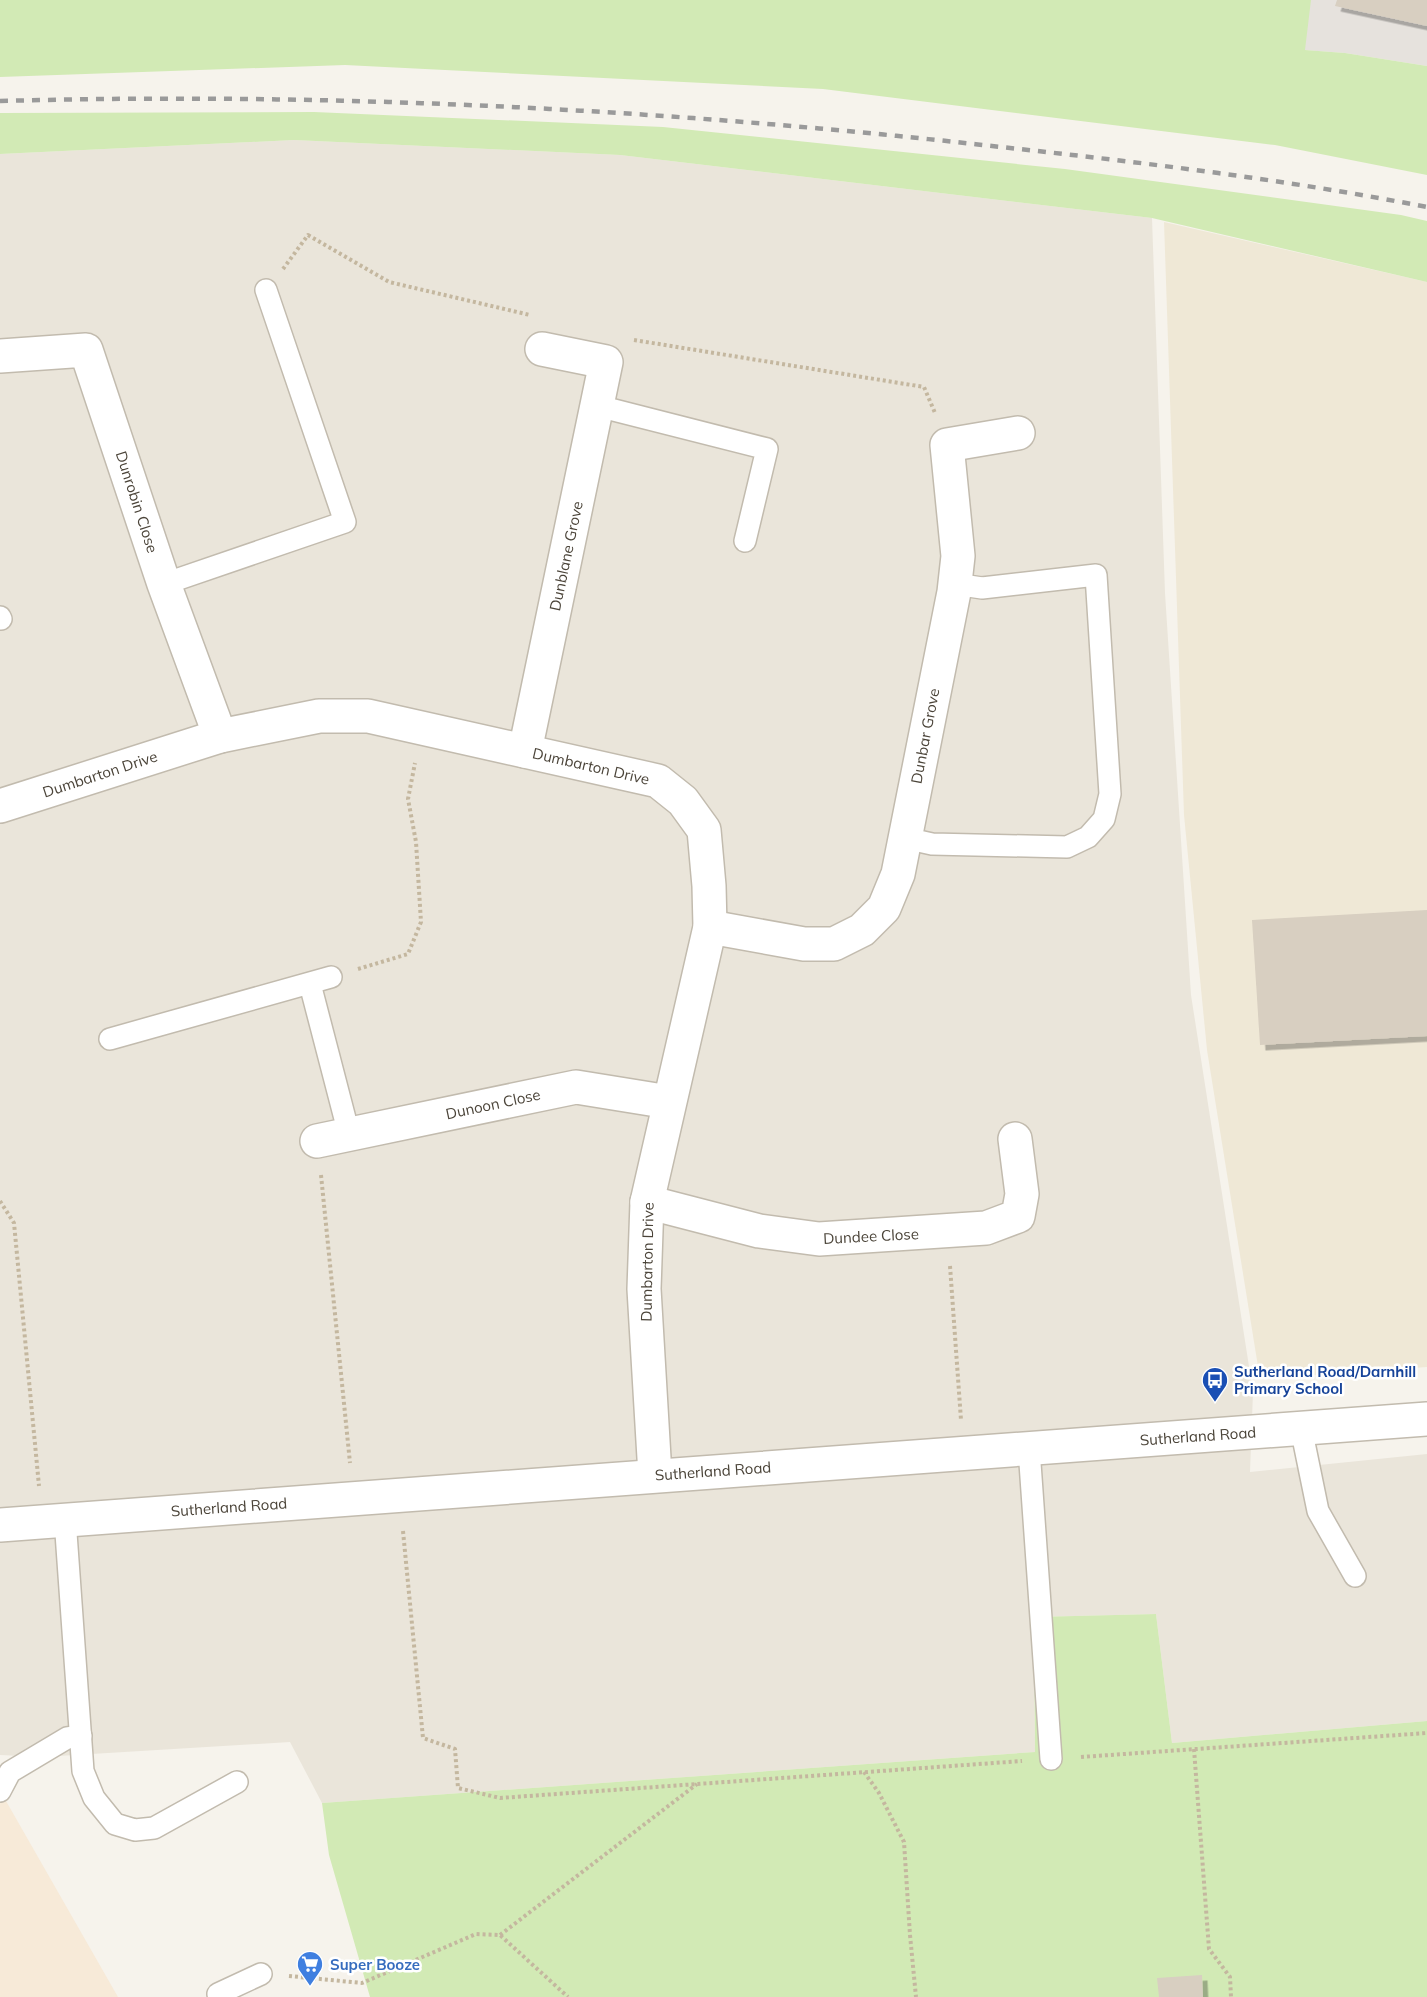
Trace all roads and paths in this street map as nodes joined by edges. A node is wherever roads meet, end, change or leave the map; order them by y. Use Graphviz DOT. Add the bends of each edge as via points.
graph roads {
  1 [pos="266,290"];
  2 [pos="542,349"];
  3 [pos="0,356"];
  4 [pos="598,406"];
  5 [pos="1018,434"];
  6 [pos="745,541"];
  7 [pos="164,584"];
  8 [pos="955,584"];
  9 [pos="422,728"];
  10 [pos="220,736"];
  11 [pos="525,751"];
  12 [pos="0,806"];
  13 [pos="905,838"];
  14 [pos="710,927"];
  15 [pos="331,977"];
  16 [pos="310,984"];
  17 [pos="110,1039"];
  18 [pos="669,1102"];
  19 [pos="349,1134"];
  20 [pos="1016,1138"];
  21 [pos="317,1141"];
  22 [pos="0,1201"];
  23 [pos="647,1203"];
  24 [pos="948,1232"];
  25 [pos="1427,1419"];
  26 [pos="1301,1428"];
  27 [pos="1029,1449"];
  28 [pos="963,1453"];
  29 [pos="655,1475"];
  30 [pos="400,1495"];
  31 [pos="353,1498"];
  32 [pos="54,1520"];
  33 [pos="0,1525"];
  34 [pos="1355,1576"];
  35 [pos="1427,1733"];
  36 [pos="81,1736"];
  37 [pos="1194,1749"];
  38 [pos="1051,1759"];
  39 [pos="864,1772"];
  40 [pos="237,1782"];
  41 [pos="698,1784"];
  42 [pos="0,1791"];
  43 [pos="500,1935"];
  44 [pos="261,1974"];
  45 [pos="219,1997"];
  46 [pos="568,1997"];
  47 [pos="916,1997"];
  48 [pos="1231,1997"];
  1 -- 7 [label="lane" via="345,522"];
  2 -- 4 [label="street, Dunblane Grove" via="606,362"];
  3 -- 7 [label="street, Dunrobin Close" via="86,350"];
  4 -- 6 [label="lane" via="767,449"];
  4 -- 11 [label="street, Dunblane Grove"];
  5 -- 8 [label="street, Dunbar Grove" via="947,445 958,556"];
  7 -- 10 [label="street, Dunrobin Close"];
  8 -- 13 [label="street, Dunbar Grove"];
  8 -- 13 [label="lane" via="982,588 1096,575 1110,794 1104,819 1088,837 1067,847 932,844"];
  9 -- 10 [label="street, Dumbarton Drive" via="368,716 319,716"];
  9 -- 11 [label="street, Dumbarton Drive"];
  9 -- 15 [label="path" via="408,799 416,842 421,922 408,954"];
  10 -- 12 [label="street, Dumbarton Drive"];
  11 -- 14 [label="street, Dumbarton Drive" via="658,781 683,801 704,830"];
  13 -- 14 [label="street, Dunbar Grove" via="898,874 885,909 862,930 834,944 804,944"];
  14 -- 18 [label="street, Dumbarton Drive"];
  15 -- 16 [label="lane"];
  16 -- 17 [label="lane"];
  16 -- 19 [label="lane"];
  18 -- 19 [label="street, Dunoon Close" via="576,1087"];
  18 -- 23 [label="street, Dumbarton Drive"];
  19 -- 21 [label="street, Dunoon Close"];
  20 -- 24 [label="street, Dundee Close" via="1022,1194 1018,1216 986,1228"];
  21 -- 31 [label="path"];
  22 -- 32 [label="path" via="14,1223"];
  23 -- 24 [label="street, Dundee Close" via="759,1231 819,1239"];
  23 -- 29 [label="street, Dumbarton Drive" via="644,1289"];
  24 -- 28 [label="path"];
  25 -- 26 [label="street, Sutherland Road"];
  26 -- 27 [label="street, Sutherland Road"];
  26 -- 34 [label="lane" via="1318,1511"];
  27 -- 28 [label="street, Sutherland Road"];
  27 -- 38 [label="lane"];
  28 -- 29 [label="street, Sutherland Road"];
  29 -- 30 [label="street, Sutherland Road"];
  30 -- 31 [label="street, Sutherland Road"];
  30 -- 41 [label="path" via="423,1738 455,1749 458,1788 500,1798"];
  31 -- 32 [label="street, Sutherland Road"];
  32 -- 33 [label="street, Sutherland Road"];
  32 -- 36 [label="lane"];
  35 -- 37 [label="path"];
  36 -- 40 [label="lane" via="83,1771 94,1798 115,1824 135,1830 154,1828"];
  36 -- 42 [label="lane" via="67,1737 10,1772"];
  37 -- 38 [label="path"];
  37 -- 48 [label="path" via="1209,1948 1230,1977"];
  38 -- 39 [label="path"];
  39 -- 41 [label="path"];
  39 -- 47 [label="path" via="904,1842"];
  41 -- 43 [label="path"];
  43 -- 44 [label="path" via="476,1934 362,1983"];
  43 -- 46 [label="path"];
  44 -- 45 [label="lane" via="218,1994"];
}
